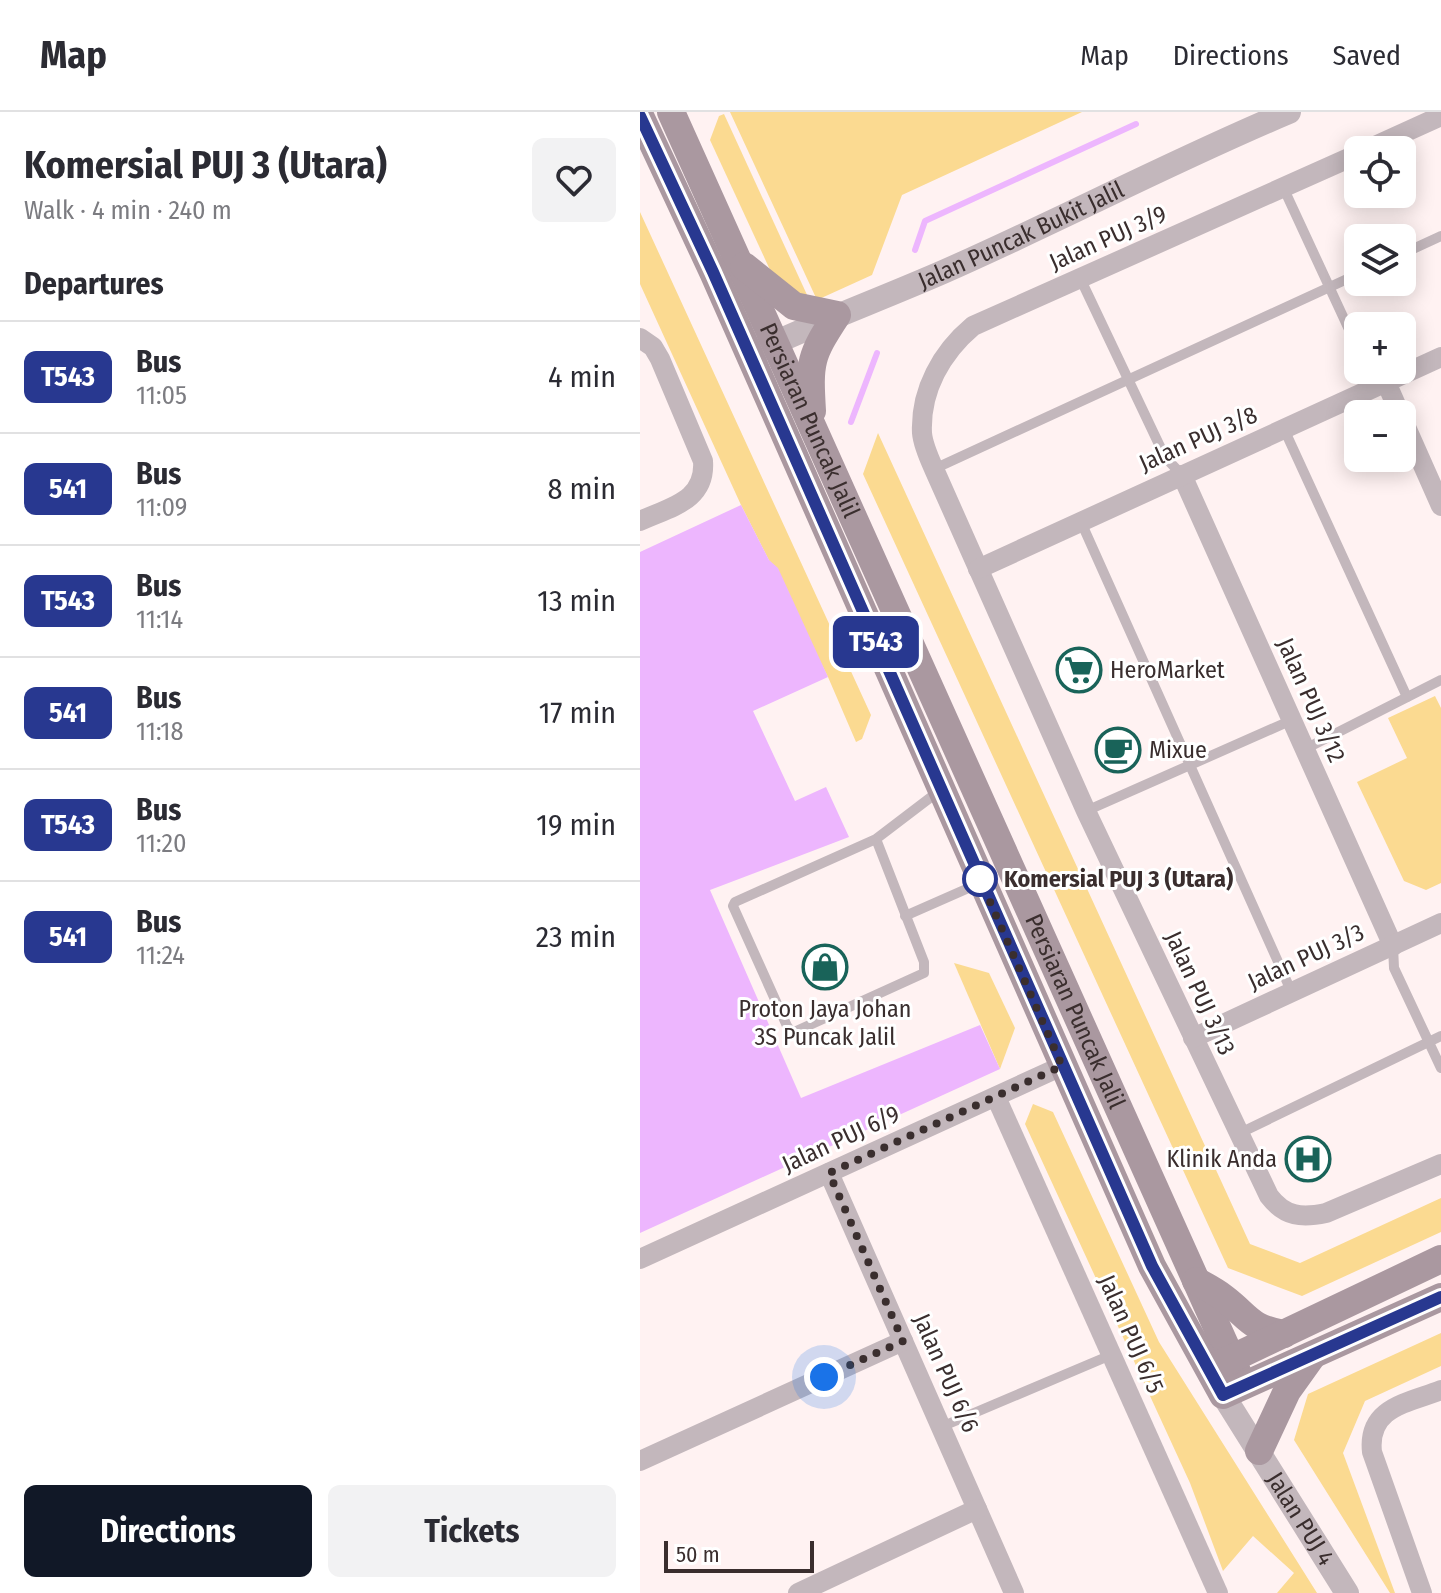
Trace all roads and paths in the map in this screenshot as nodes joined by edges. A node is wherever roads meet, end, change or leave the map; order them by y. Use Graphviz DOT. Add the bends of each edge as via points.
graph roads {
  1 [pos="671,112"];
  2 [pos="1289,112"];
  3 [pos="640,116"];
  4 [pos="1441,116"];
  5 [pos="1397,136"];
  6 [pos="1344,160"];
  7 [pos="1283,187"];
  8 [pos="1441,236"];
  9 [pos="1416,248"];
  10 [pos="737,260"];
  11 [pos="1081,280"];
  12 [pos="1344,280"];
  13 [pos="1330,287"];
  14 [pos="837,315"];
  15 [pos="1344,318"];
  16 [pos="640,338"];
  17 [pos="762,349"];
  18 [pos="1441,357"];
  19 [pos="1416,365"];
  20 [pos="1128,382"];
  21 [pos="1364,384"];
  22 [pos="924,413"];
  23 [pos="813,427"];
  24 [pos="1284,429"];
  25 [pos="1416,450"];
  26 [pos="934,469"];
  27 [pos="1182,475"];
  28 [pos="1441,506"];
  29 [pos="640,521"];
  30 [pos="1081,522"];
  31 [pos="978,569"];
  32 [pos="1441,680"];
  33 [pos="1407,697"];
  34 [pos="1292,720"];
  35 [pos="1305,749"];
  36 [pos="1189,765"];
  37 [pos="941,790"];
  38 [pos="1086,811"];
  39 [pos="876,839"];
  40 [pos="981,883"];
  41 [pos="905,916"];
  42 [pos="1441,923"];
  43 [pos="1393,946"];
  44 [pos="1292,993"];
  45 [pos="1441,1036"];
  46 [pos="1193,1038"];
  47 [pos="1429,1041"];
  48 [pos="1062,1066"];
  49 [pos="1441,1068"];
  50 [pos="996,1097"];
  51 [pos="1238,1134"];
  52 [pos="1441,1164"];
  53 [pos="829,1173"];
  54 [pos="640,1259"];
  55 [pos="1441,1259"];
  56 [pos="1196,1281"];
  57 [pos="1441,1297"];
  58 [pos="1284,1334"];
  59 [pos="903,1341"];
  60 [pos="1111,1355"];
  61 [pos="1313,1355"];
  62 [pos="1219,1364"];
  63 [pos="1233,1390"];
  64 [pos="1441,1390"];
  65 [pos="941,1427"];
  66 [pos="1257,1448"];
  67 [pos="640,1461"];
  68 [pos="977,1509"];
  69 [pos="798,1593"];
  70 [pos="1014,1593"];
  71 [pos="1218,1593"];
  72 [pos="1347,1593"];
  73 [pos="1422,1593"];
  1 -- 10 [label="main road, Persiaran Puncak Jalil"];
  2 -- 14 [label="street, Jalan Puncak Bukit Jalil" via="943,272"];
  3 -- 17 [label="main road, Persiaran Puncak Jalil"];
  4 -- 5 [label="street"];
  6 -- 7 [label="street, Jalan PUJ 3/9"];
  7 -- 11 [label="street, Jalan PUJ 3/9"];
  7 -- 13 [label="lane"];
  8 -- 9 [label="lane"];
  10 -- 14 [label="main road" via="794,306"];
  10 -- 17 [label="main road, Persiaran Puncak Jalil"];
  11 -- 20 [label="lane"];
  11 -- 22 [label="street, Jalan PUJ 3/9" via="973,326 951,344 935,373"];
  12 -- 13 [label="lane"];
  13 -- 15 [label="lane"];
  13 -- 20 [label="lane"];
  14 -- 17 [label="street, Jalan Puncak Bukit Jalil"];
  14 -- 23 [label="main road" via="815,349 810,374"];
  16 -- 29 [label="street" via="660,359 703,461 702,482 691,497"];
  17 -- 23 [label="main road, Persiaran Puncak Jalil"];
  17 -- 37 [label="main road, Persiaran Puncak Jalil"];
  18 -- 19 [label="street, Jalan PUJ 3/8"];
  20 -- 26 [label="lane"];
  20 -- 27 [label="lane" via="1165,457"];
  21 -- 24 [label="street, Jalan PUJ 3/8"];
  22 -- 26 [label="street, Jalan PUJ 3/13" via="922,435"];
  23 -- 56 [label="main road, Persiaran Puncak Jalil"];
  24 -- 27 [label="street, Jalan PUJ 3/8"];
  24 -- 33 [label="lane"];
  25 -- 28 [label="street"];
  26 -- 31 [label="street, Jalan PUJ 3/13"];
  27 -- 30 [label="street, Jalan PUJ 3/8"];
  27 -- 34 [label="street, Jalan PUJ 3/12"];
  30 -- 31 [label="street, Jalan PUJ 3/8"];
  30 -- 36 [label="lane"];
  31 -- 38 [label="street, Jalan PUJ 3/13"];
  32 -- 33 [label="lane"];
  33 -- 35 [label="lane"];
  34 -- 35 [label="street, Jalan PUJ 3/12"];
  34 -- 36 [label="lane"];
  35 -- 43 [label="street, Jalan PUJ 3/12"];
  36 -- 38 [label="lane"];
  36 -- 44 [label="lane"];
  37 -- 39 [label="lane"];
  37 -- 40 [label="main road, Persiaran Puncak Jalil"];
  38 -- 46 [label="street, Jalan PUJ 3/13"];
  39 -- 41 [label="lane"];
  39 -- 41 [label="lane" via="733,906 792,1033 924,973"];
  40 -- 41 [label="lane"];
  40 -- 48 [label="main road, Persiaran Puncak Jalil"];
  42 -- 43 [label="street, Jalan PUJ 3/3"];
  43 -- 44 [label="street, Jalan PUJ 3/3"];
  43 -- 47 [label="lane" via="1394,968"];
  44 -- 46 [label="street, Jalan PUJ 3/3"];
  45 -- 47 [label="lane"];
  46 -- 51 [label="street, Jalan PUJ 3/13"];
  47 -- 49 [label="lane"];
  47 -- 51 [label="lane"];
  48 -- 50 [label="street, Jalan PUJ 6/9"];
  48 -- 62 [label="main road, Persiaran Puncak Jalil" via="1152,1266"];
  50 -- 53 [label="street, Jalan PUJ 6/9"];
  50 -- 60 [label="street, Jalan PUJ 6/5"];
  51 -- 52 [label="street, Jalan PUJ 3/13" via="1269,1196 1292,1215 1326,1213"];
  53 -- 54 [label="street, Jalan PUJ 6/9"];
  53 -- 59 [label="street, Jalan PUJ 6/6"];
  55 -- 58 [label="main road"];
  56 -- 58 [label="main road" via="1255,1325"];
  56 -- 62 [label="main road, Persiaran Puncak Jalil"];
  57 -- 61 [label="main road"];
  58 -- 62 [label="main road"];
  59 -- 65 [label="street, Jalan PUJ 6/6"];
  59 -- 67 [label="street"];
  60 -- 65 [label="lane"];
  60 -- 71 [label="street, Jalan PUJ 6/5"];
  61 -- 63 [label="main road"];
  61 -- 66 [label="main road"];
  62 -- 63 [label="main road, Persiaran Puncak Jalil"];
  63 -- 66 [label="street, Jalan PUJ 4"];
  64 -- 73 [label="street" via="1381,1416 1371,1439"];
  65 -- 68 [label="street, Jalan PUJ 6/6"];
  66 -- 72 [label="street, Jalan PUJ 4"];
  68 -- 69 [label="street"];
  68 -- 70 [label="street, Jalan PUJ 6/6"];
}
